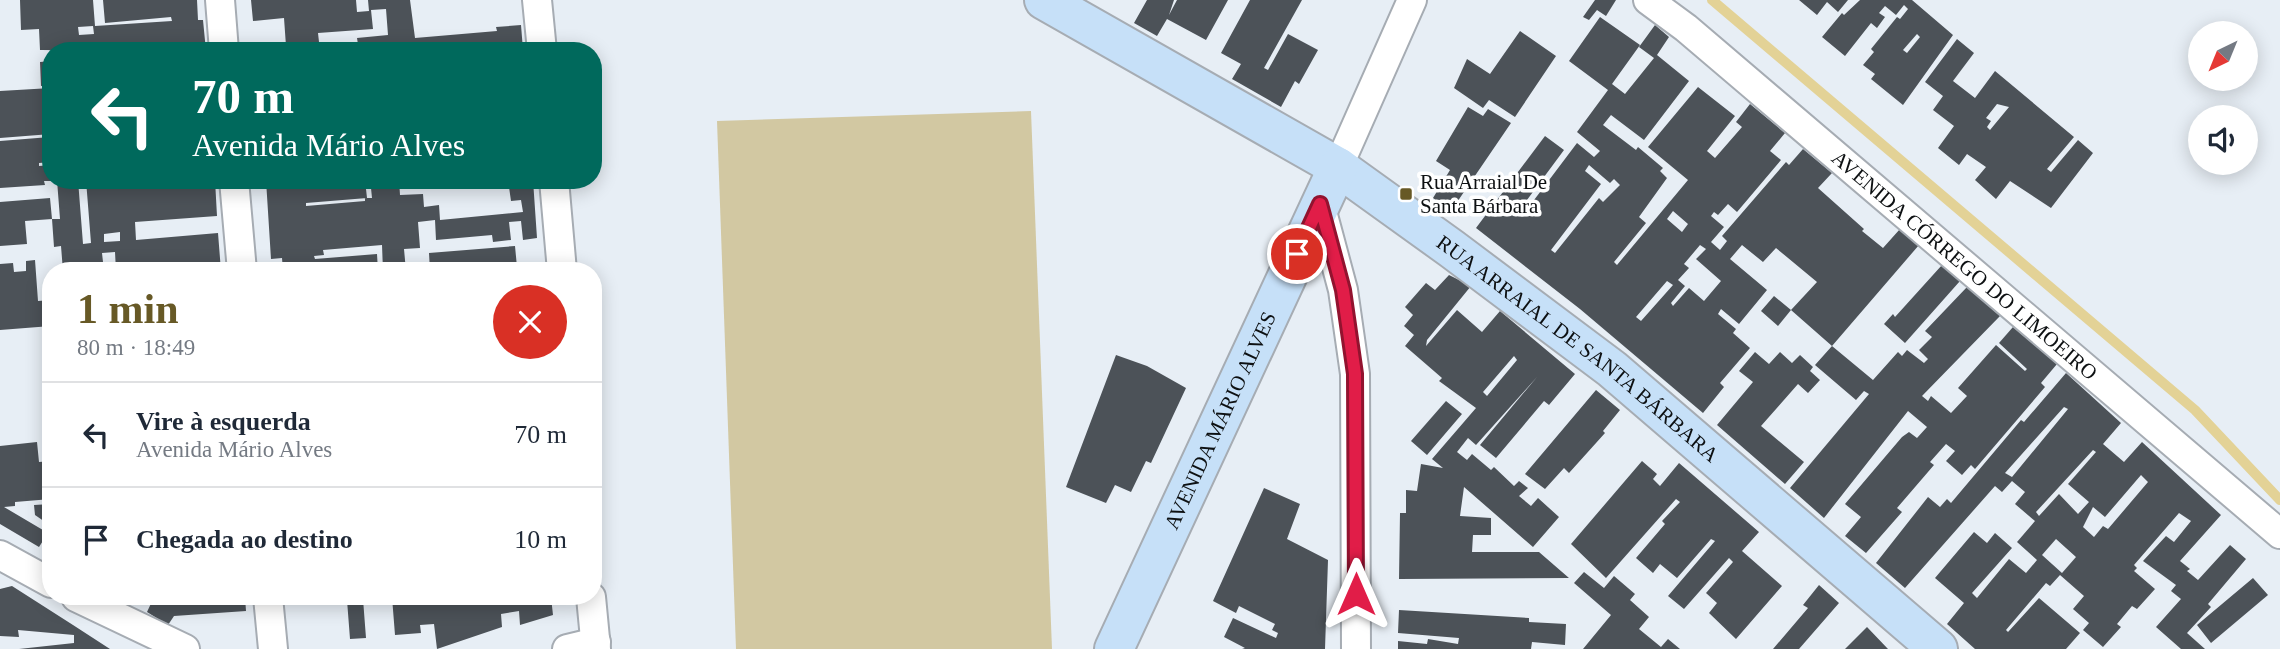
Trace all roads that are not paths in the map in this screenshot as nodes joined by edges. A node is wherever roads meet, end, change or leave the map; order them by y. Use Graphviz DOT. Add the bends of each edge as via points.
graph roads {
  1 [pos="220,0"];
  2 [pos="537,0"];
  3 [pos="1044,0"];
  4 [pos="1412,0"];
  5 [pos="1648,0"];
  6 [pos="223,42"];
  7 [pos="541,42"];
  8 [pos="1338,167"];
  9 [pos="235,189"];
  10 [pos="555,189"];
  11 [pos="1320,204"];
  12 [pos="241,262"];
  13 [pos="561,262"];
  14 [pos="2280,534"];
  15 [pos="0,555"];
  16 [pos="42,578"];
  17 [pos="93,605"];
  18 [pos="269,605"];
  19 [pos="593,605"];
  20 [pos="596,645"];
  21 [pos="185,649"];
  22 [pos="273,649"];
  23 [pos="567,649"];
  24 [pos="1114,649"];
  25 [pos="1356,649"];
  26 [pos="1937,649"];
  1 -- 6 [label="street"];
  2 -- 7 [label="street"];
  3 -- 8 [label="street, RUA ARRAIAL DE SANTA BÁRBARA"];
  4 -- 8 [label="street, AVENIDA MÁRIO ALVES"];
  5 -- 14 [label="street, AVENIDA CÓRREGO DO LIMOEIRO"];
  8 -- 11 [label="street, AVENIDA MÁRIO ALVES"];
  8 -- 26 [label="street, RUA ARRAIAL DE SANTA BÁRBARA" via="1612,369"];
  9 -- 12 [label="street"];
  10 -- 13 [label="street"];
  11 -- 24 [label="street, AVENIDA MÁRIO ALVES"];
  11 -- 25 [label="street" via="1343,290 1355,374"];
  15 -- 16 [label="street"];
  17 -- 21 [label="street"];
  18 -- 22 [label="street"];
  19 -- 20 [label="street"];
  20 -- 23 [label="street"];
}
